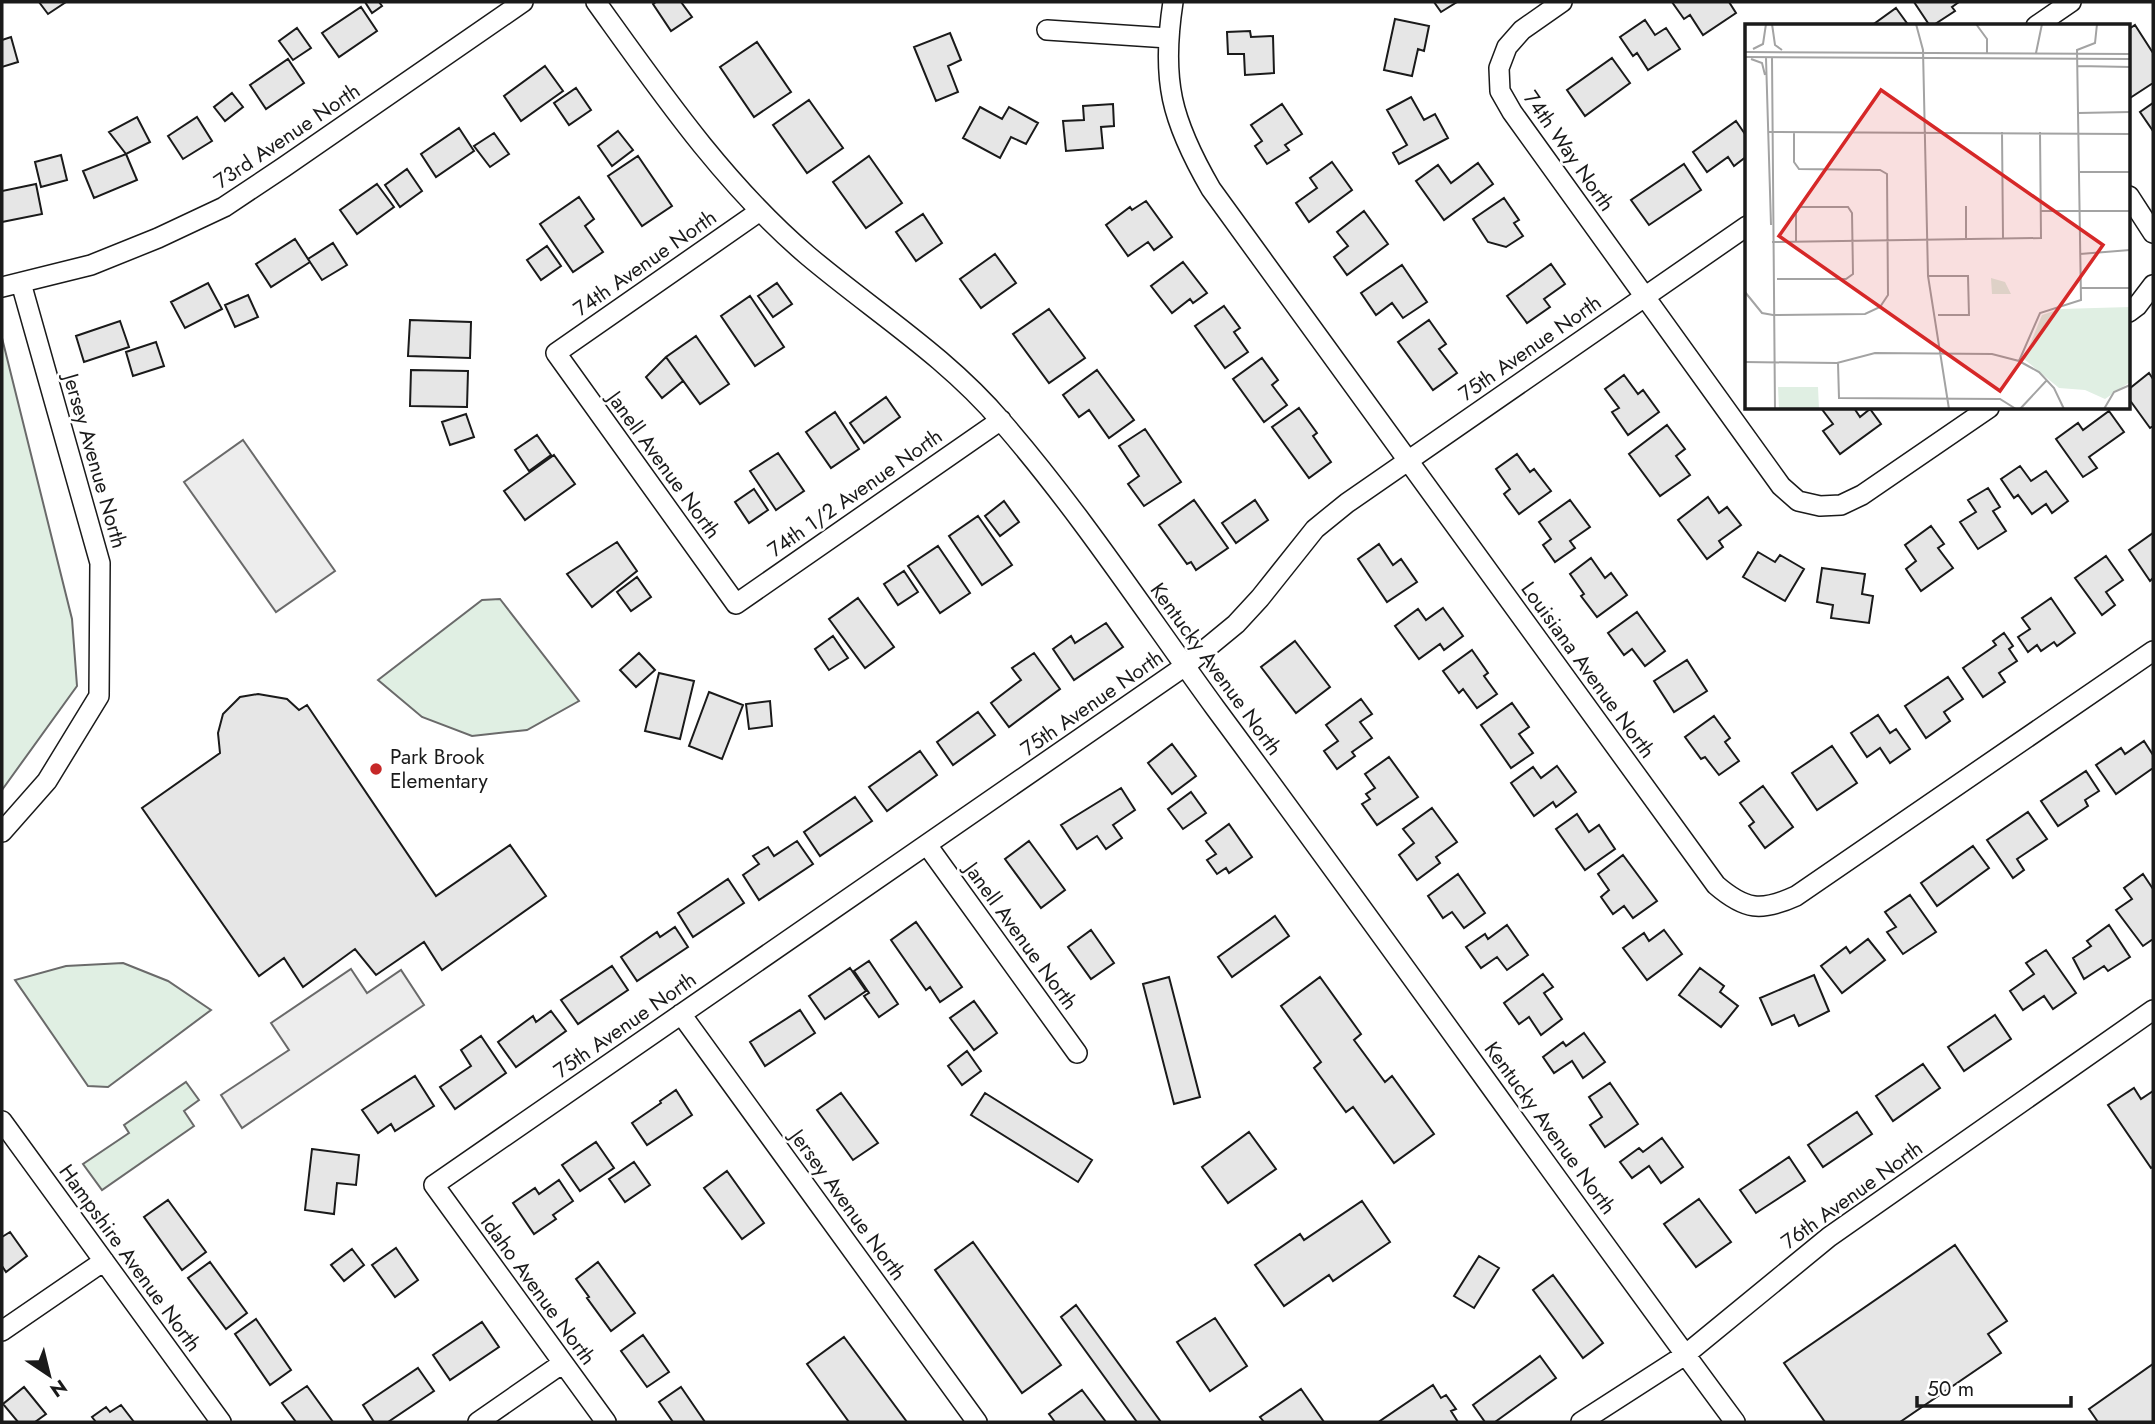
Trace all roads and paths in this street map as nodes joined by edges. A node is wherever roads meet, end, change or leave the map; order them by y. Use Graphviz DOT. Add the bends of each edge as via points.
graph roads {
  1 [pos="523,2"];
  2 [pos="596,2"];
  3 [pos="1173,2"];
  4 [pos="1562,2"];
  5 [pos="2071,2"];
  6 [pos="2039,24"];
  7 [pos="1047,30"];
  8 [pos="1168,38"];
  9 [pos="2130,198"];
  10 [pos="760,211"];
  11 [pos="1745,227"];
  12 [pos="2153,233"];
  13 [pos="11,285"];
  14 [pos="2153,285"];
  15 [pos="1644,297"];
  16 [pos="2130,311"];
  17 [pos="556,353"];
  18 [pos="1986,410"];
  19 [pos="1001,420"];
  20 [pos="1408,461"];
  21 [pos="736,604"];
  22 [pos="2153,651"];
  23 [pos="1185,666"];
  24 [pos="2,832"];
  25 [pos="927,845"];
  26 [pos="2153,1010"];
  27 [pos="681,1014"];
  28 [pos="1077,1053"];
  29 [pos="2,1121"];
  30 [pos="434,1185"];
  31 [pos="104,1261"];
  32 [pos="2,1331"];
  33 [pos="1685,1355"];
  34 [pos="563,1363"];
  35 [pos="221,1422"];
  36 [pos="478,1422"];
  37 [pos="606,1422"];
  38 [pos="977,1422"];
  39 [pos="1581,1422"];
  40 [pos="1735,1422"];
  1 -- 13 [label="street, 73rd Avenue North" via="224,207 91,265"];
  2 -- 10 [label="street, Kentucky Avenue North" via="710,156"];
  3 -- 8 [label="street"];
  4 -- 15 [label="street, 74th Way North" via="1522,30 1507,47 1499,68 1500,91"];
  5 -- 6 [label="street"];
  7 -- 8 [label="street"];
  8 -- 20 [label="street, Louisiana Avenue North" via="1168,77 1176,117 1197,166"];
  9 -- 12 [label="street"];
  10 -- 17 [label="street, 74th Avenue North"];
  10 -- 19 [label="street, Kentucky Avenue North" via="806,255 926,349"];
  11 -- 15 [label="street, 75th Avenue North"];
  13 -- 24 [label="street, Jersey Avenue North" via="100,563 99,696 47,781"];
  14 -- 16 [label="street"];
  15 -- 18 [label="street, 74th Way North" via="1781,486 1798,501 1842,505"];
  15 -- 20 [label="street, 75th Avenue North"];
  17 -- 21 [label="street, Janell Avenue North"];
  19 -- 21 [label="street, 74th 1/2 Avenue North"];
  19 -- 23 [label="street, Kentucky Avenue North"];
  20 -- 22 [label="street, Louisiana Avenue North" via="1716,885 1733,899 1754,906 1775,906 1796,896"];
  20 -- 23 [label="street, 75th Avenue North" via="1315,529 1236,624"];
  23 -- 25 [label="street, 75th Avenue North"];
  23 -- 33 [label="street, Kentucky Avenue North"];
  25 -- 27 [label="street, 75th Avenue North"];
  25 -- 28 [label="street, Janell Avenue North"];
  26 -- 33 [label="street, 76th Avenue North" via="1829,1237"];
  27 -- 30 [label="street, 75th Avenue North"];
  27 -- 38 [label="street, Jersey Avenue North"];
  29 -- 31 [label="street, Hampshire Avenue North"];
  30 -- 34 [label="street, Idaho Avenue North"];
  31 -- 32 [label="street"];
  31 -- 35 [label="street, Hampshire Avenue North"];
  33 -- 39 [label="street, 76th Avenue North"];
  33 -- 40 [label="street, Kentucky Avenue North"];
  34 -- 36 [label="street"];
  34 -- 37 [label="street, Idaho Avenue North"];
}
